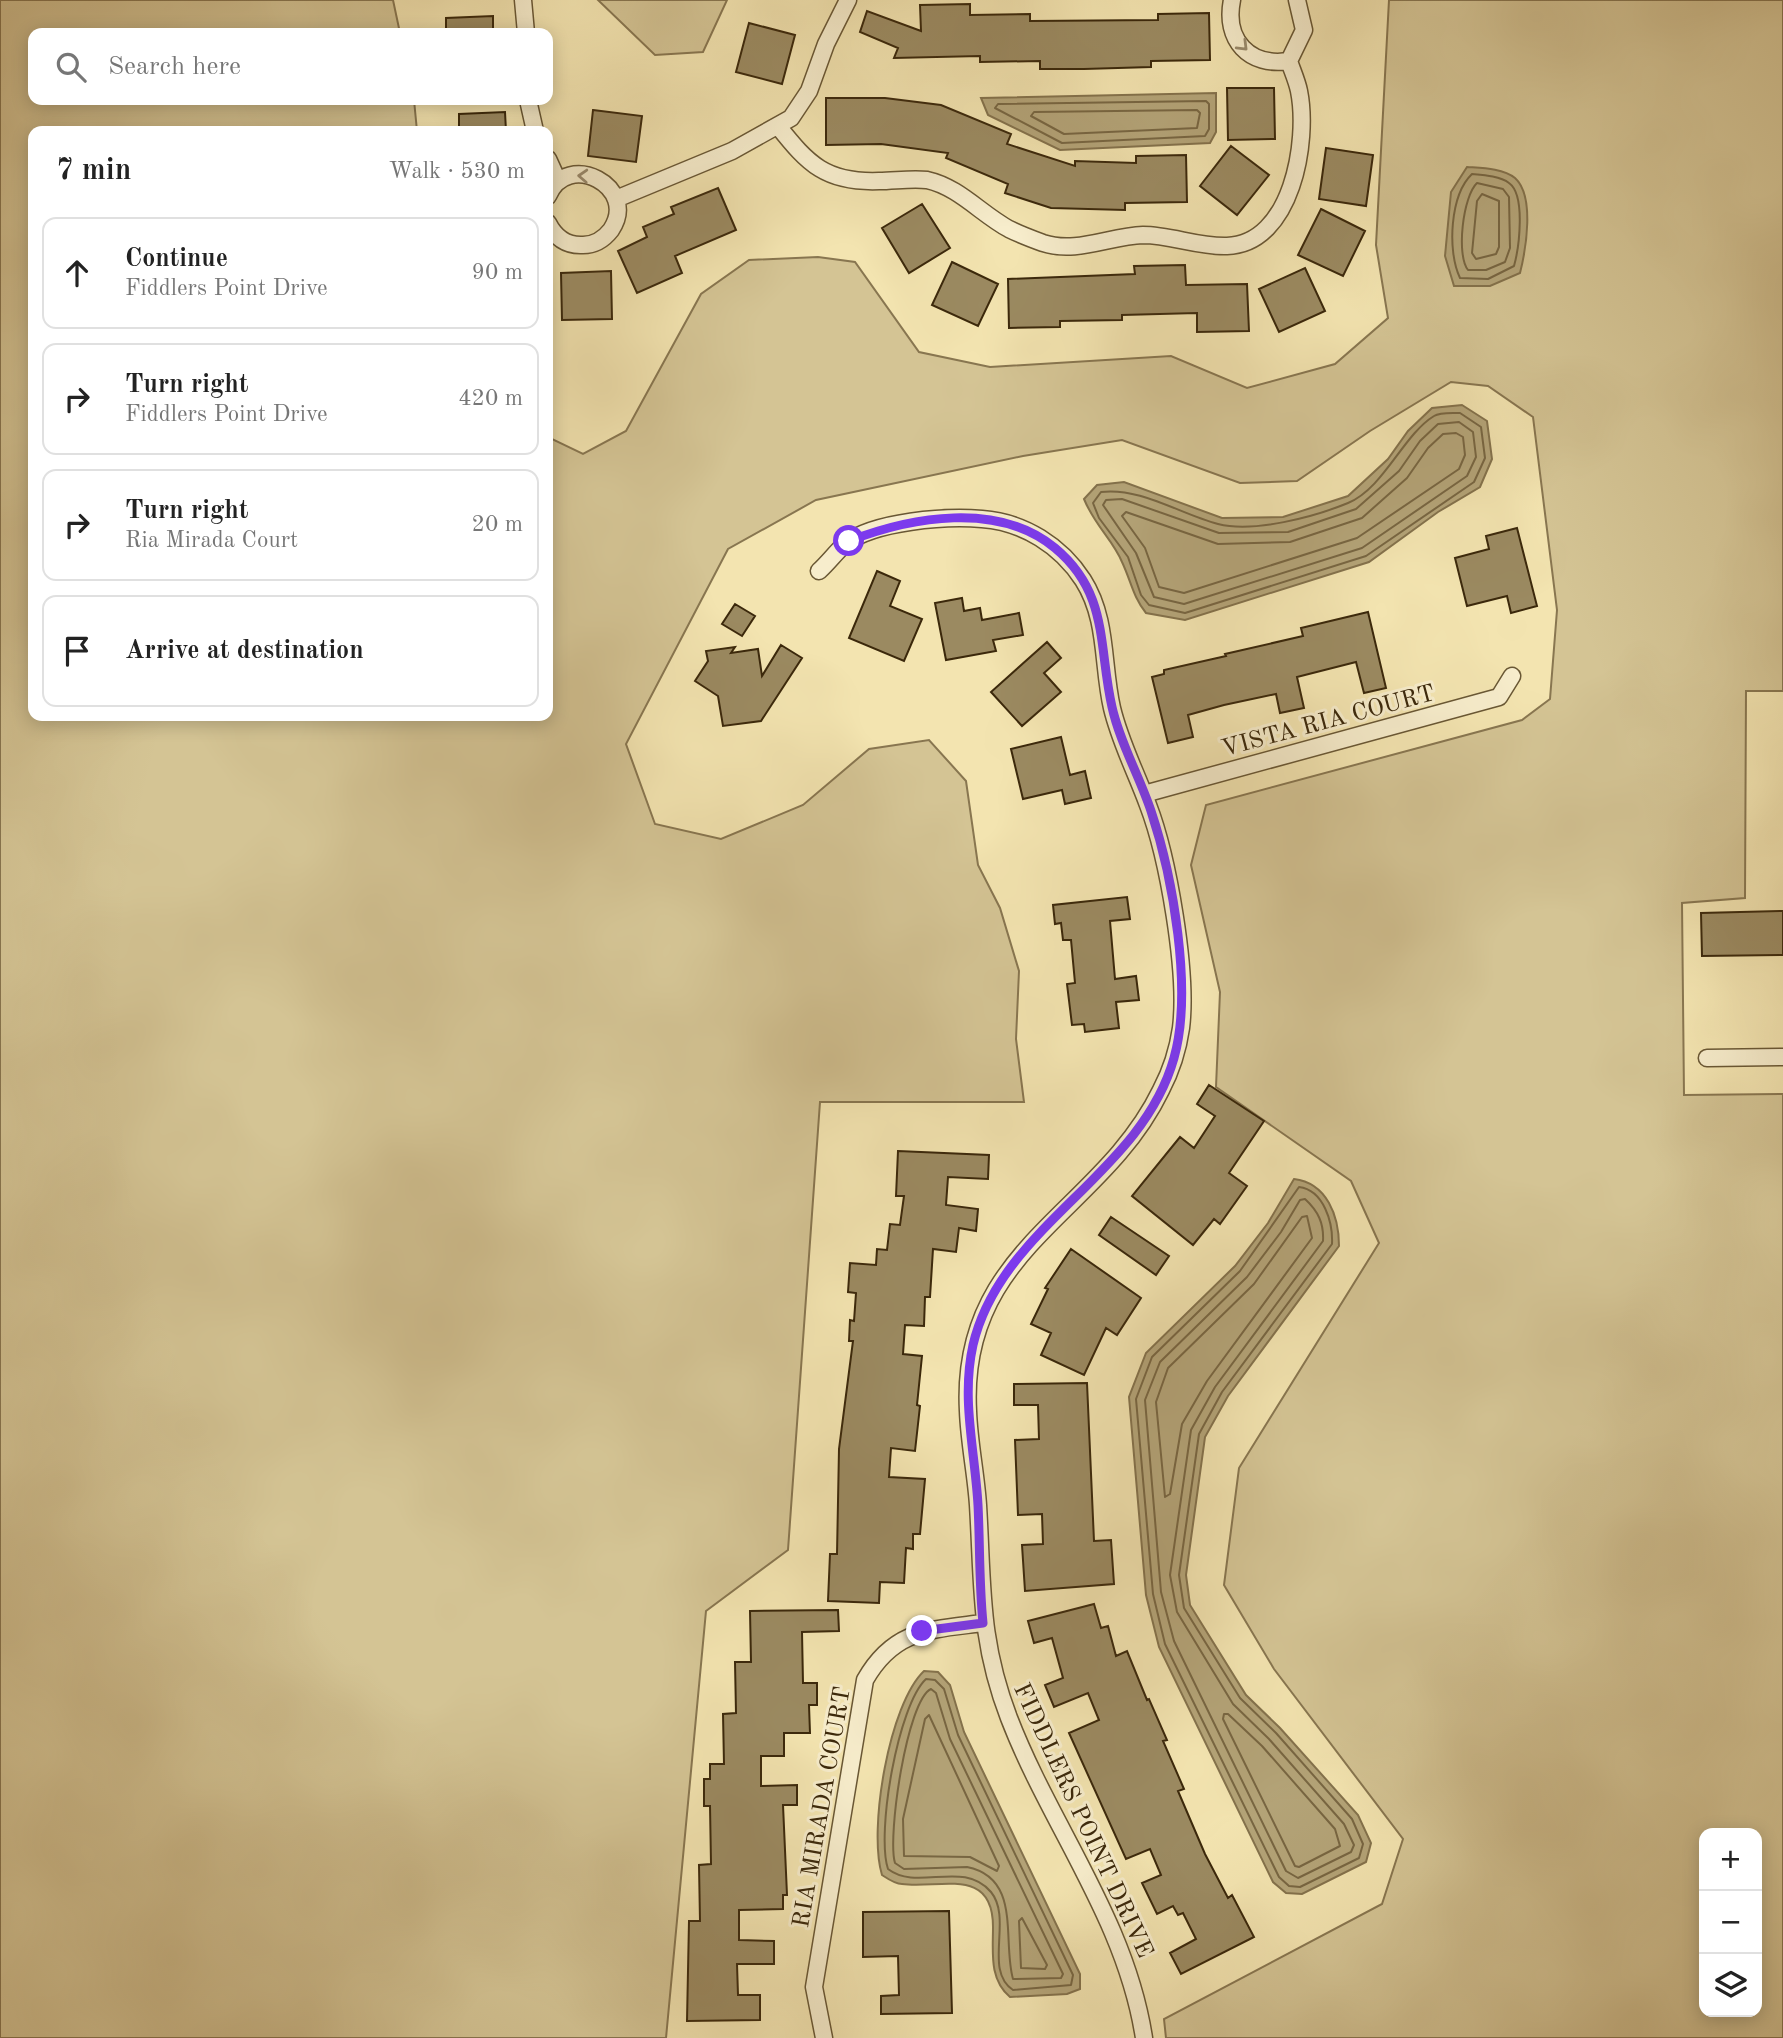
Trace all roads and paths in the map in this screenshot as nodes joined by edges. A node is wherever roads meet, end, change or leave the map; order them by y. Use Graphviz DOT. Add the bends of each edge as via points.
graph roads {
  1 [pos="523,0"];
  2 [pos="848,0"];
  3 [pos="1232,0"];
  4 [pos="1297,0"];
  5 [pos="526,28"];
  6 [pos="1289,61"];
  7 [pos="529,105"];
  8 [pos="778,125"];
  9 [pos="534,126"];
  10 [pos="553,170"];
  11 [pos="558,181"];
  12 [pos="553,188"];
  13 [pos="616,199"];
  14 [pos="553,231"];
  15 [pos="819,572"];
  16 [pos="1513,676"];
  17 [pos="1144,794"];
  18 [pos="1783,1057"];
  19 [pos="1707,1058"];
  20 [pos="983,1623"];
  21 [pos="824,2038"];
  22 [pos="1144,2038"];
  1 -- 5 [label="street"];
  2 -- 8 [label="street" via="809,91 791,118"];
  3 -- 6 [label="street, one-way" via="1232,34 1247,52 1271,63"];
  4 -- 6 [label="street" via="1304,30"];
  6 -- 8 [label="street" via="1299,90 1302,125 1286,201 1257,239 1228,247 1164,236 1079,247 1046,244 1008,228 950,189 926,180 873,182 834,176 807,162"];
  7 -- 9 [label="street"];
  8 -- 13 [label="street" via="732,151"];
  10 -- 11 [label="street"];
  11 -- 12 [label="street"];
  13 -- 11 [label="street, one-way" via="611,188 592,175 580,173"];
  13 -- 14 [label="street" via="618,211 609,233 588,245 565,242"];
  15 -- 17 [label="street, FIDDLERS POINT DRIVE" via="849,541 908,522 984,519 1032,533 1053,546 1079,574 1097,607 1112,707"];
  16 -- 17 [label="street, VISTA RIA COURT" via="1499,697"];
  17 -- 20 [label="street, FIDDLERS POINT DRIVE" via="1160,839 1169,886 1180,969 1181,1028 1173,1060 1147,1113 1083,1191 1007,1270 980,1322 968,1380 968,1413"];
  18 -- 19 [label="street"];
  20 -- 21 [label="street, RIA MIRADA COURT" via="922,1631 904,1638 887,1650 865,1680 814,1987"];
  20 -- 22 [label="street, FIDDLERS POINT DRIVE" via="1011,1723 1118,1941"];
}
